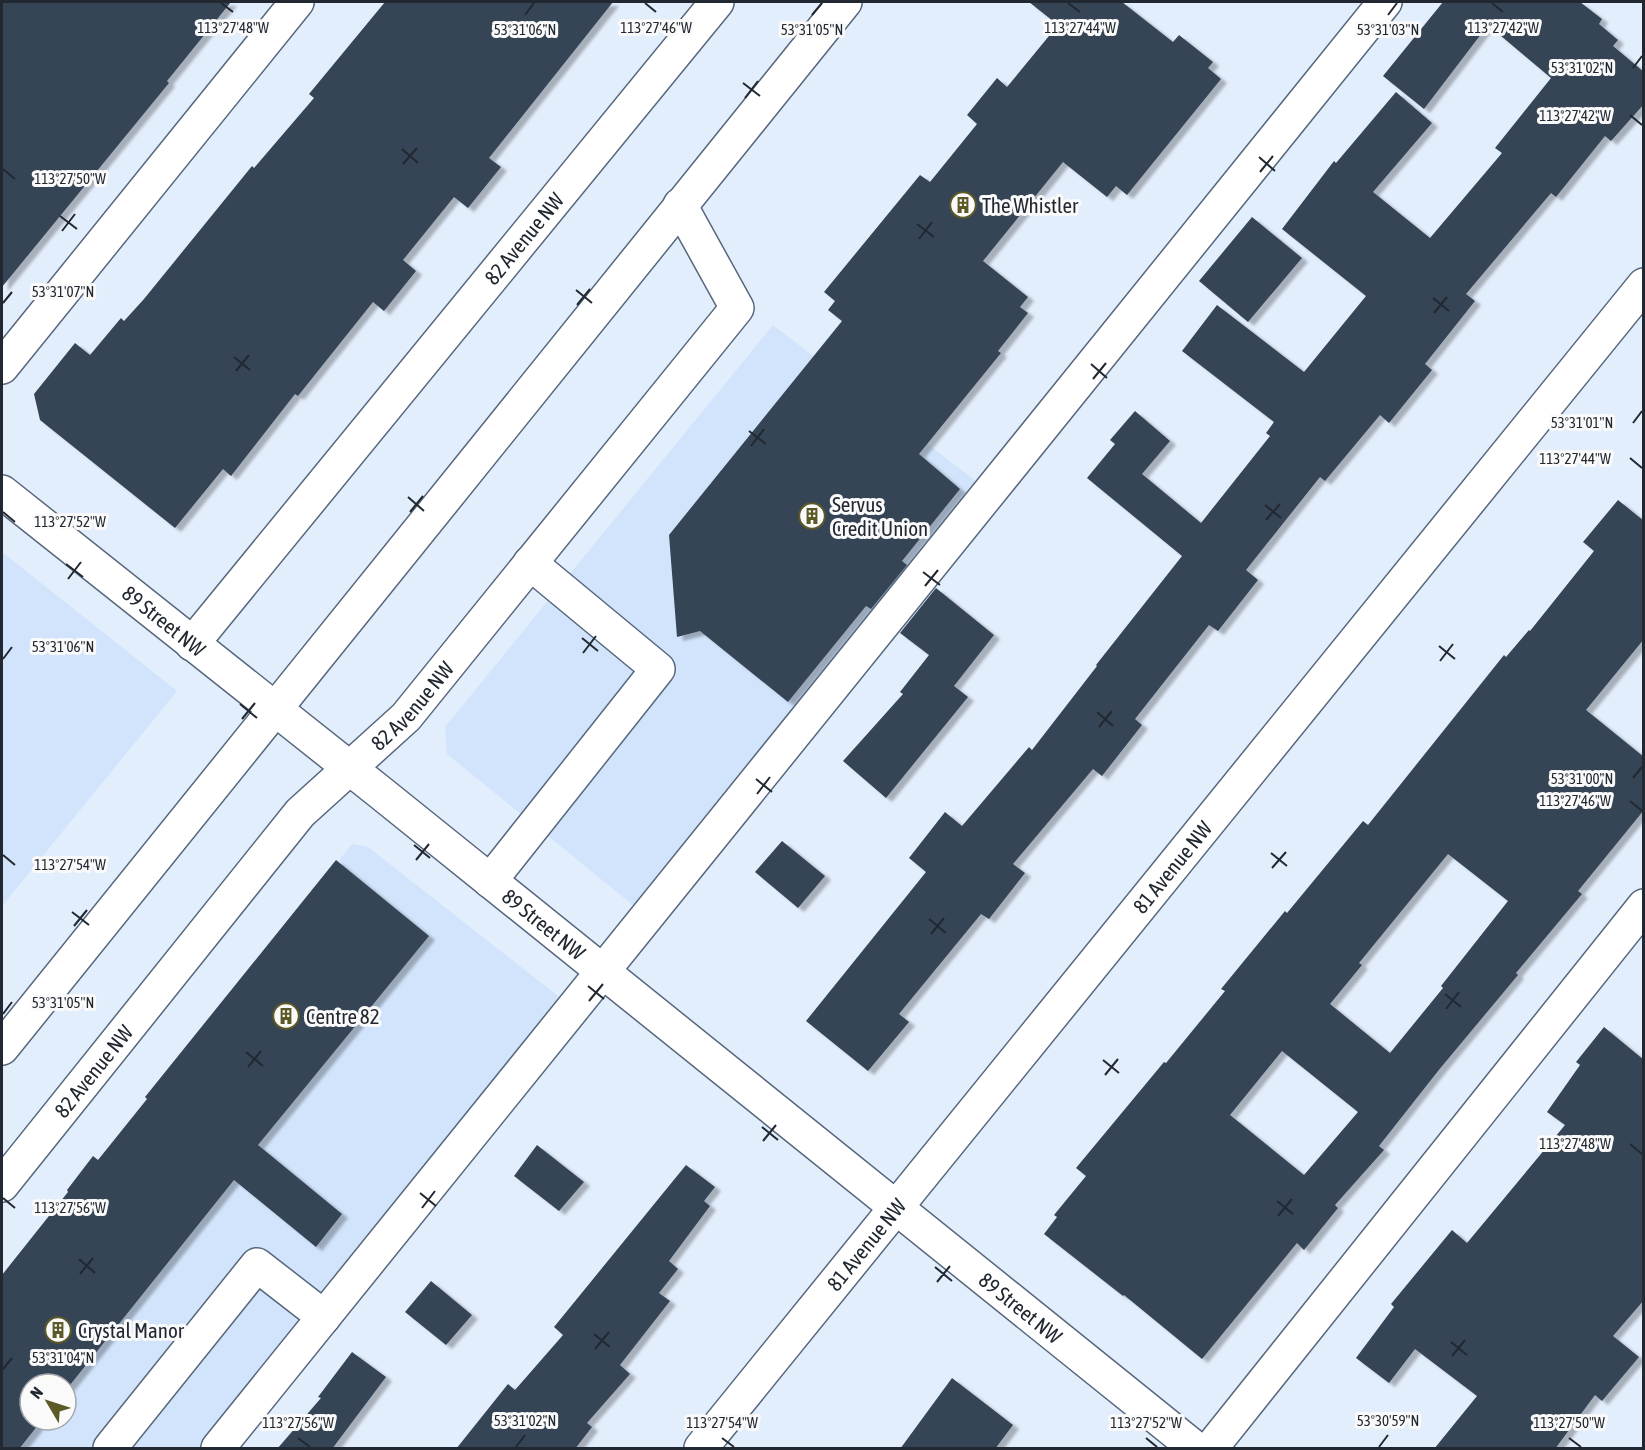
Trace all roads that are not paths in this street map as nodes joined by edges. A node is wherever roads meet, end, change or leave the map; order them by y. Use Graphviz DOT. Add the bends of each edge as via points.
graph roads {
  1 [pos="297,2"];
  2 [pos="717,2"];
  3 [pos="845,2"];
  4 [pos="1385,2"];
  5 [pos="680,205"];
  6 [pos="1644,285"];
  7 [pos="2,367"];
  8 [pos="2,492"];
  9 [pos="530,563"];
  10 [pos="192,644"];
  11 [pos="275,710"];
  12 [pos="350,768"];
  13 [pos="490,881"];
  14 [pos="1644,906"];
  15 [pos="603,972"];
  16 [pos="2,1048"];
  17 [pos="2,1185"];
  18 [pos="895,1208"];
  19 [pos="324,1317"];
  20 [pos="110,1449"];
  21 [pos="218,1449"];
  22 [pos="702,1449"];
  23 [pos="1195,1449"];
  24 [pos="1210,1449"];
  1 -- 7 [label="street"];
  2 -- 10 [label="street, 82 Avenue NW"];
  3 -- 5 [label="street"];
  4 -- 15 [label="street"];
  5 -- 9 [label="street, 82 Avenue NW" via="736,309"];
  5 -- 11 [label="street"];
  6 -- 18 [label="street, 81 Avenue NW"];
  8 -- 10 [label="street, 89 Street NW"];
  9 -- 12 [label="street, 82 Avenue NW" via="406,717"];
  9 -- 13 [label="street" via="658,669"];
  10 -- 11 [label="street, 89 Street NW"];
  11 -- 12 [label="street, 89 Street NW"];
  11 -- 16 [label="street"];
  12 -- 13 [label="street, 89 Street NW"];
  12 -- 17 [label="street, 82 Avenue NW" via="300,813"];
  13 -- 15 [label="street, 89 Street NW"];
  14 -- 24 [label="street"];
  15 -- 18 [label="street, 89 Street NW"];
  15 -- 19 [label="street"];
  18 -- 22 [label="street, 81 Avenue NW"];
  18 -- 23 [label="street, 89 Street NW"];
  19 -- 20 [label="street" via="257,1265"];
  19 -- 21 [label="street"];
}
